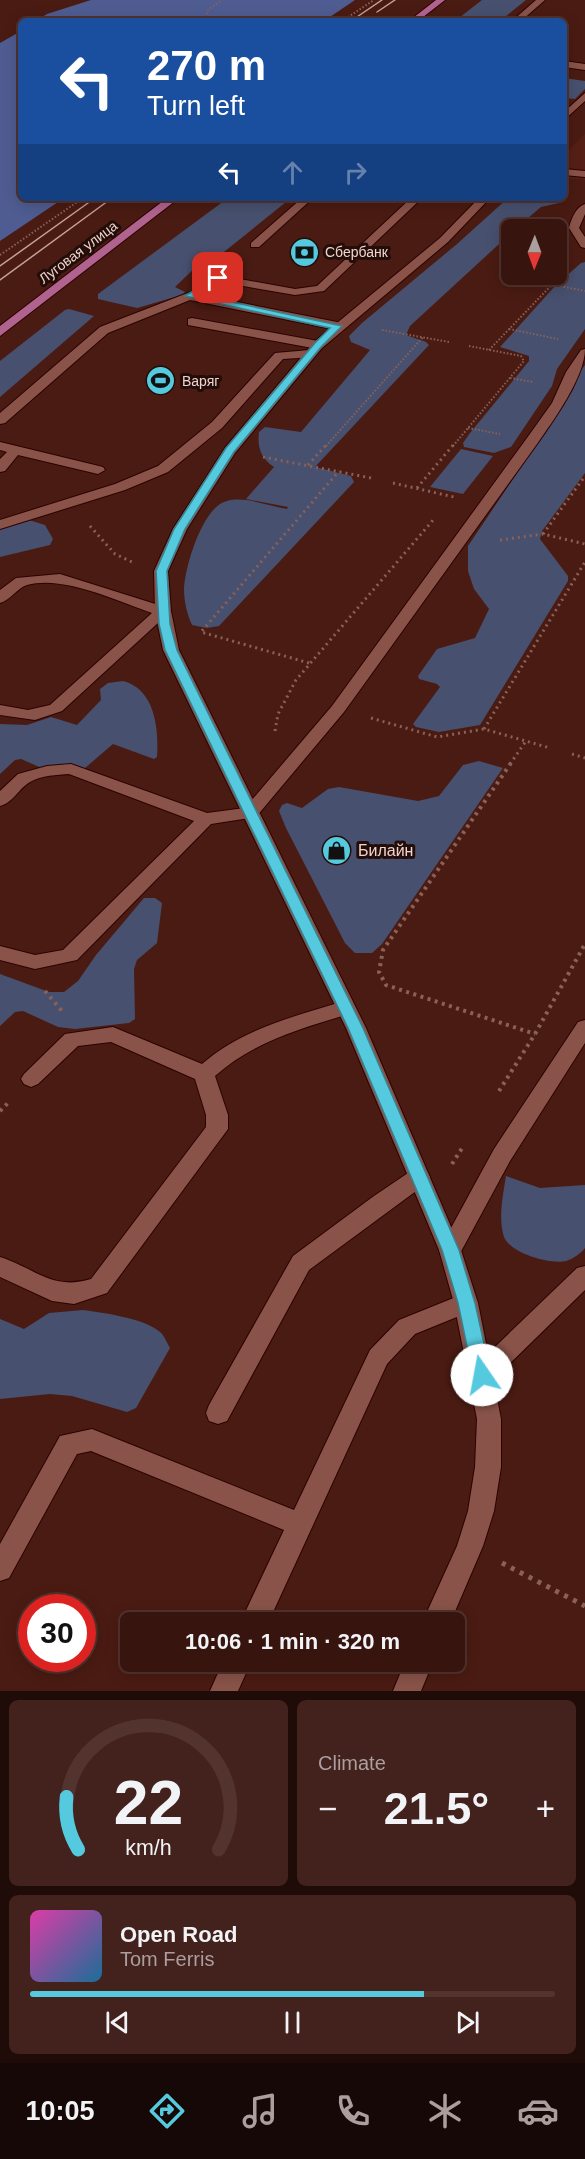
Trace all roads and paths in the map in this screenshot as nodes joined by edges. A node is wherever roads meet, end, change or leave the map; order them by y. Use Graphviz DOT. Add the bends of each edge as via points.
graph roads {
  1 [pos="222,0"];
  2 [pos="374,0"];
  3 [pos="441,0"];
  4 [pos="541,0"];
  5 [pos="207,18"];
  6 [pos="347,18"];
  7 [pos="417,18"];
  8 [pos="520,18"];
  9 [pos="567,64"];
  10 [pos="585,67"];
  11 [pos="585,96"];
  12 [pos="567,114"];
  13 [pos="567,172"];
  14 [pos="585,174"];
  15 [pos="79,201"];
  16 [pos="170,201"];
  17 [pos="306,201"];
  18 [pos="414,201"];
  19 [pos="482,201"];
  20 [pos="585,207"];
  21 [pos="255,245"];
  22 [pos="585,245"];
  23 [pos="0,255"];
  24 [pos="572,263"];
  25 [pos="567,268"];
  26 [pos="549,285"];
  27 [pos="555,285"];
  28 [pos="585,291"];
  29 [pos="189,296"];
  30 [pos="192,322"];
  31 [pos="337,326"];
  32 [pos="509,329"];
  33 [pos="386,331"];
  34 [pos="0,332"];
  35 [pos="538,335"];
  36 [pos="423,338"];
  37 [pos="450,342"];
  38 [pos="469,346"];
  39 [pos="314,349"];
  40 [pos="488,350"];
  41 [pos="585,353"];
  42 [pos="0,420"];
  43 [pos="0,446"];
  44 [pos="15,450"];
  45 [pos="269,458"];
  46 [pos="308,465"];
  47 [pos="0,468"];
  48 [pos="98,470"];
  49 [pos="339,471"];
  50 [pos="585,476"];
  51 [pos="371,478"];
  52 [pos="393,483"];
  53 [pos="417,488"];
  54 [pos="446,504"];
  55 [pos="439,512"];
  56 [pos="0,525"];
  57 [pos="96,532"];
  58 [pos="585,544"];
  59 [pos="585,562"];
  60 [pos="161,571"];
  61 [pos="0,598"];
  62 [pos="163,611"];
  63 [pos="346,622"];
  64 [pos="355,625"];
  65 [pos="309,663"];
  66 [pos="0,710"];
  67 [pos="410,729"];
  68 [pos="484,729"];
  69 [pos="526,741"];
  70 [pos="550,748"];
  71 [pos="572,754"];
  72 [pos="585,758"];
  73 [pos="287,772"];
  74 [pos="0,801"];
  75 [pos="250,813"];
  76 [pos="206,819"];
  77 [pos="585,944"];
  78 [pos="9,957"];
  79 [pos="345,1008"];
  80 [pos="585,1028"];
  81 [pos="535,1034"];
  82 [pos="88,1036"];
  83 [pos="204,1074"];
  84 [pos="31,1079"];
  85 [pos="497,1093"];
  86 [pos="466,1142"];
  87 [pos="419,1177"];
  88 [pos="429,1200"];
  89 [pos="450,1250"];
  90 [pos="0,1266"];
  91 [pos="585,1275"];
  92 [pos="466,1303"];
  93 [pos="482,1375"];
  94 [pos="218,1413"];
  95 [pos="299,1524"];
  96 [pos="470,1546"];
  97 [pos="0,1569"];
  98 [pos="585,1606"];
  99 [pos="259,1612"];
  100 [pos="441,1612"];
  101 [pos="233,1672"];
  102 [pos="415,1672"];
  103 [pos="224,1691"];
  104 [pos="407,1691"];
  1 -- 5 [label="path" via="208,10"];
  2 -- 6 [label="path"];
  3 -- 7 [label="main road"];
  4 -- 8 [label="street"];
  9 -- 10 [label="street"];
  11 -- 12 [label="street"];
  13 -- 14 [label="street"];
  15 -- 23 [label="path"];
  16 -- 34 [label="main road, Луговая улица"];
  17 -- 21 [label="street"];
  18 -- 29 [label="street" via="320,290 295,292 218,278"];
  19 -- 31 [label="street" via="444,240"];
  20 -- 22 [label="street" via="574,228"];
  24 -- 25 [label="path"];
  26 -- 32 [label="path"];
  27 -- 28 [label="path"];
  29 -- 31 [label="street"];
  29 -- 42 [label="street" via="104,330"];
  30 -- 39 [label="street"];
  31 -- 39 [label="street"];
  32 -- 35 [label="path"];
  32 -- 40 [label="path"];
  33 -- 36 [label="path"];
  36 -- 37 [label="path"];
  36 -- 46 [label="path"];
  38 -- 40 [label="path"];
  39 -- 56 [label="street" via="279,356 217,425 163,469 120,487"];
  39 -- 60 [label="street" via="230,451 180,529"];
  40 -- 53 [label="path" via="521,356 524,361"];
  41 -- 73 [label="street" via="532,441 338,709"];
  43 -- 44 [label="street"];
  44 -- 47 [label="street"];
  44 -- 48 [label="street"];
  45 -- 46 [label="path"];
  46 -- 49 [label="path"];
  49 -- 51 [label="path"];
  49 -- 65 [label="path" via="201,632"];
  50 -- 58 [label="path" via="543,534"];
  52 -- 53 [label="path"];
  53 -- 54 [label="path" via="453,496"];
  55 -- 63 [label="path"];
  57 -- 60 [label="path" via="115,554"];
  59 -- 68 [label="path"];
  60 -- 62 [label="street"];
  61 -- 62 [label="street" via="21,581 60,578"];
  62 -- 66 [label="street" via="56,708 24,717"];
  62 -- 75 [label="street" via="171,650"];
  63 -- 64 [label="path"];
  63 -- 65 [label="path"];
  65 -- 73 [label="path" via="276,717 275,742"];
  67 -- 68 [label="path" via="437,737"];
  68 -- 69 [label="path"];
  69 -- 70 [label="path"];
  69 -- 81 [label="path" via="384,950 378,965 386,985"];
  71 -- 72 [label="path"];
  73 -- 75 [label="street"];
  74 -- 76 [label="street" via="24,778 71,769"];
  75 -- 76 [label="street"];
  75 -- 79 [label="street"];
  76 -- 78 [label="street" via="70,955 30,963"];
  77 -- 81 [label="path"];
  78 -- 82 [label="path"];
  79 -- 83 [label="street" via="247,1042 221,1057"];
  79 -- 87 [label="street"];
  80 -- 89 [label="street" via="502,1155"];
  81 -- 85 [label="path"];
  82 -- 83 [label="street" via="124,1037"];
  82 -- 84 [label="street" via="72,1039"];
  83 -- 90 [label="street" via="217,1115 217,1129 99,1286 74,1294 52,1291"];
  86 -- 88 [label="path"];
  87 -- 88 [label="street"];
  87 -- 94 [label="street" via="301,1263"];
  88 -- 89 [label="street"];
  89 -- 92 [label="street"];
  91 -- 93 [label="street"];
  92 -- 93 [label="street"];
  92 -- 95 [label="street" via="407,1327 378,1357"];
  93 -- 96 [label="street" via="489,1419 488,1467"];
  95 -- 97 [label="street" via="92,1440 81,1441 69,1444"];
  95 -- 99 [label="street"];
  96 -- 98 [label="path"];
  96 -- 100 [label="street"];
  101 -- 103 [label="street"];
  102 -- 104 [label="street"];
}
